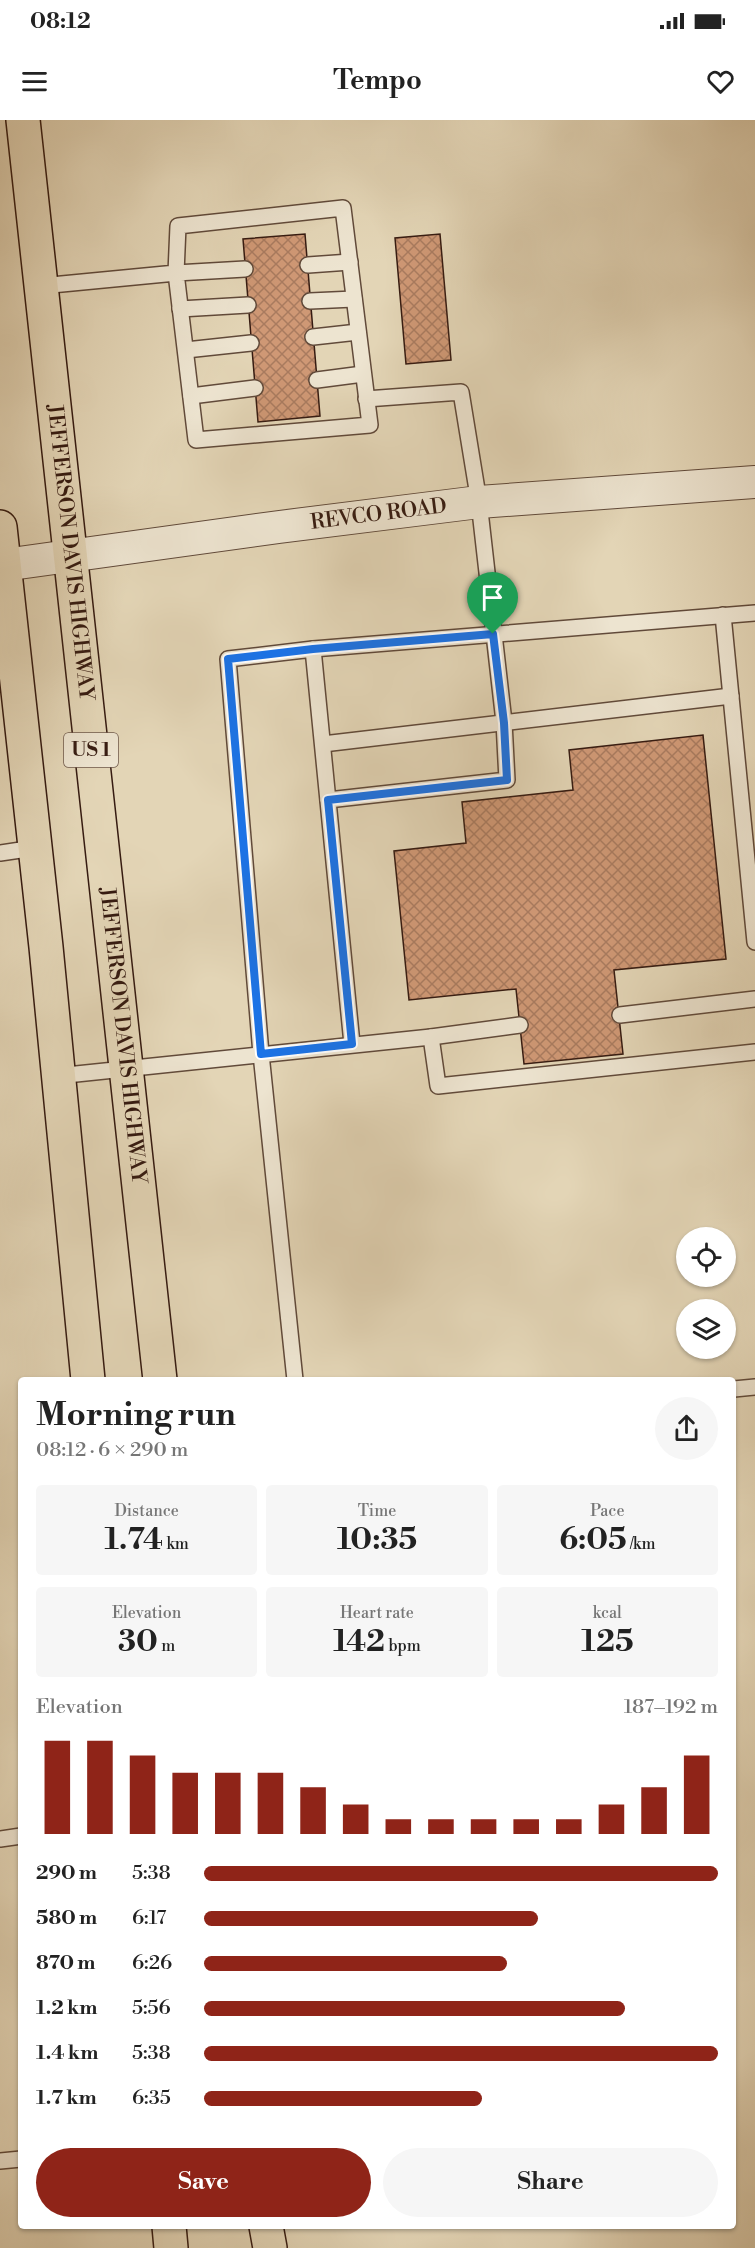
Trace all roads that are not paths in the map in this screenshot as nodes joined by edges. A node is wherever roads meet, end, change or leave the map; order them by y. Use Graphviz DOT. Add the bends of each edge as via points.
graph roads {
  1 [pos="23,120"];
  2 [pos="350,262"];
  3 [pos="308,265"];
  4 [pos="245,269"];
  5 [pos="176,273"];
  6 [pos="41,286"];
  7 [pos="354,299"];
  8 [pos="310,301"];
  9 [pos="248,305"];
  10 [pos="180,309"];
  11 [pos="358,332"];
  12 [pos="313,337"];
  13 [pos="251,343"];
  14 [pos="186,350"];
  15 [pos="363,374"];
  16 [pos="317,380"];
  17 [pos="255,388"];
  18 [pos="191,396"];
  19 [pos="366,399"];
  20 [pos="755,482"];
  21 [pos="479,502"];
  22 [pos="0,527"];
  23 [pos="70,557"];
  24 [pos="4,565"];
  25 [pos="755,613"];
  26 [pos="723,615"];
  27 [pos="493,634"];
  28 [pos="313,649"];
  29 [pos="8,673"];
  30 [pos="731,696"];
  31 [pos="504,723"];
  32 [pos="323,744"];
  33 [pos="328,800"];
  34 [pos="34,848"];
  35 [pos="0,853"];
  36 [pos="755,942"];
  37 [pos="755,999"];
  38 [pos="620,1015"];
  39 [pos="520,1025"];
  40 [pos="431,1037"];
  41 [pos="352,1044"];
  42 [pos="755,1052"];
  43 [pos="261,1054"];
  44 [pos="125,1068"];
  45 [pos="57,1076"];
  46 [pos="88,1377"];
  47 [pos="160,1377"];
  48 [pos="295,1377"];
  49 [pos="755,1387"];
  50 [pos="736,1389"];
  51 [pos="18,1836"];
  52 [pos="0,1839"];
  53 [pos="18,2159"];
  54 [pos="0,2161"];
  55 [pos="169,2229"];
  56 [pos="267,2229"];
  57 [pos="171,2248"];
  58 [pos="270,2248"];
  1 -- 6 [label="highway, JEFFERSON DAVIS HIGHWAY / US 1"];
  2 -- 3 [label="lane"];
  2 -- 5 [label="lane" via="344,208 178,226"];
  2 -- 7 [label="lane"];
  4 -- 5 [label="lane"];
  5 -- 6 [label="lane"];
  5 -- 10 [label="lane"];
  6 -- 23 [label="highway, JEFFERSON DAVIS HIGHWAY / US 1"];
  7 -- 8 [label="lane"];
  7 -- 11 [label="lane"];
  9 -- 10 [label="lane"];
  10 -- 14 [label="lane"];
  11 -- 12 [label="lane"];
  11 -- 15 [label="lane"];
  13 -- 14 [label="lane"];
  14 -- 18 [label="lane"];
  15 -- 16 [label="lane"];
  15 -- 19 [label="lane"];
  17 -- 18 [label="lane"];
  18 -- 19 [label="lane" via="196,440 369,425"];
  19 -- 21 [label="lane" via="461,392"];
  20 -- 21 [label="street, REVCO ROAD"];
  21 -- 23 [label="street, REVCO ROAD"];
  21 -- 27 [label="lane"];
  22 -- 24 [label="highway"];
  23 -- 24 [label="street, REVCO ROAD"];
  23 -- 44 [label="highway, JEFFERSON DAVIS HIGHWAY / US 1"];
  24 -- 29 [label="highway"];
  25 -- 26 [label="lane"];
  26 -- 27 [label="lane"];
  26 -- 30 [label="lane"];
  27 -- 28 [label="lane"];
  27 -- 31 [label="lane"];
  28 -- 32 [label="lane"];
  28 -- 43 [label="lane" via="228,659"];
  29 -- 34 [label="highway"];
  30 -- 31 [label="lane"];
  30 -- 36 [label="lane"];
  31 -- 32 [label="lane"];
  31 -- 33 [label="lane" via="507,780"];
  32 -- 33 [label="lane"];
  33 -- 41 [label="lane"];
  34 -- 35 [label="lane"];
  34 -- 45 [label="highway"];
  37 -- 38 [label="lane"];
  39 -- 40 [label="lane"];
  40 -- 41 [label="lane"];
  40 -- 42 [label="lane" via="438,1086"];
  41 -- 43 [label="lane"];
  43 -- 44 [label="lane"];
  43 -- 48 [label="lane"];
  44 -- 45 [label="lane"];
  44 -- 47 [label="highway, JEFFERSON DAVIS HIGHWAY / US 1"];
  45 -- 46 [label="highway"];
  49 -- 50 [label="lane"];
  51 -- 52 [label="lane"];
  53 -- 54 [label="lane"];
  55 -- 57 [label="highway"];
  56 -- 58 [label="highway"];
}
